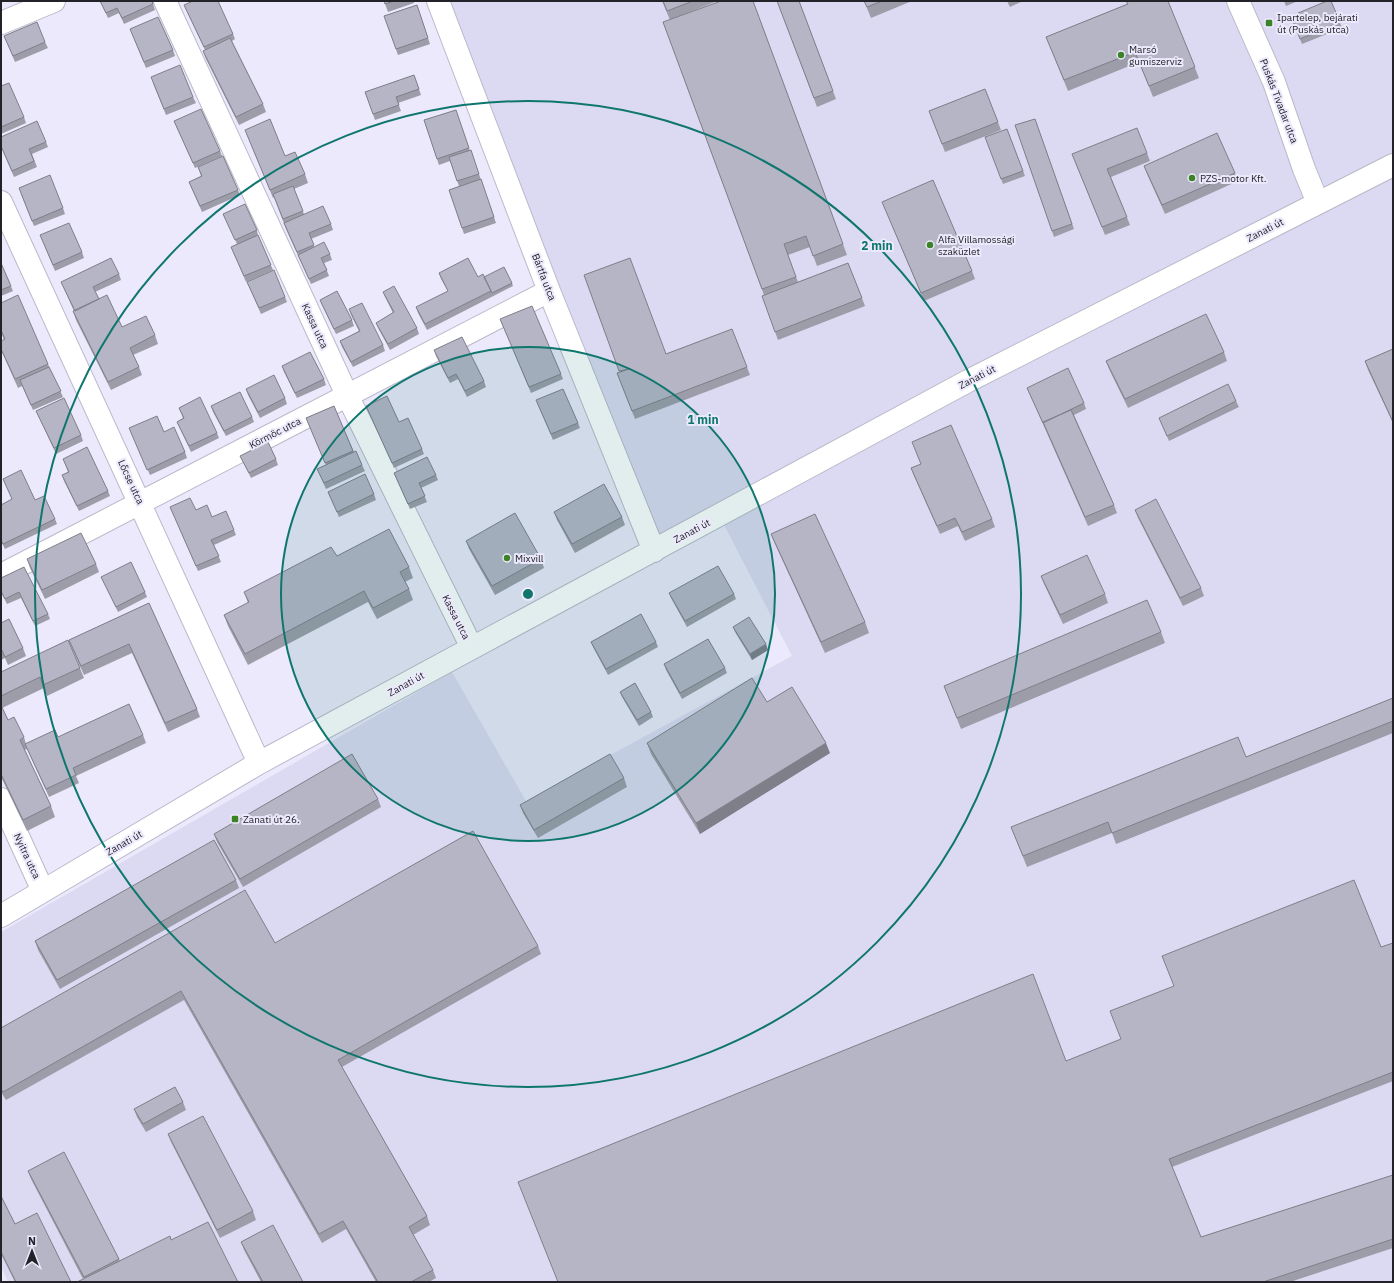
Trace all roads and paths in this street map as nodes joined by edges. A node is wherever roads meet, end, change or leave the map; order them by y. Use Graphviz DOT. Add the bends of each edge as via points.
graph roads {
  1 [pos="54,1"];
  2 [pos="165,1"];
  3 [pos="438,1"];
  4 [pos="1238,1"];
  5 [pos="1,23"];
  6 [pos="1393,165"];
  7 [pos="1,202"];
  8 [pos="1318,203"];
  9 [pos="549,291"];
  10 [pos="347,395"];
  11 [pos="140,503"];
  12 [pos="654,551"];
  13 [pos="1,575"];
  14 [pos="472,648"];
  15 [pos="260,763"];
  16 [pos="1,799"];
  17 [pos="43,891"];
  18 [pos="1,916"];
  1 -- 5 [label="street"];
  2 -- 10 [label="street, Kassa utca"];
  3 -- 9 [label="street, Bártfa utca"];
  4 -- 8 [label="street, Puskás Tivadar utca" via="1274,82"];
  6 -- 8 [label="street, Zanati út"];
  7 -- 11 [label="street, Lőcse utca"];
  8 -- 12 [label="street, Zanati út" via="968,381"];
  9 -- 10 [label="street, Körmöc utca"];
  9 -- 12 [label="street, Bártfa utca"];
  10 -- 11 [label="street, Körmöc utca"];
  10 -- 14 [label="street, Kassa utca"];
  11 -- 13 [label="street, Körmöc utca"];
  11 -- 15 [label="street, Lőcse utca"];
  12 -- 14 [label="street, Zanati út"];
  14 -- 15 [label="street, Zanati út"];
  15 -- 17 [label="street, Zanati út"];
  16 -- 17 [label="street, Nyitra utca"];
  17 -- 18 [label="street, Zanati út"];
}
